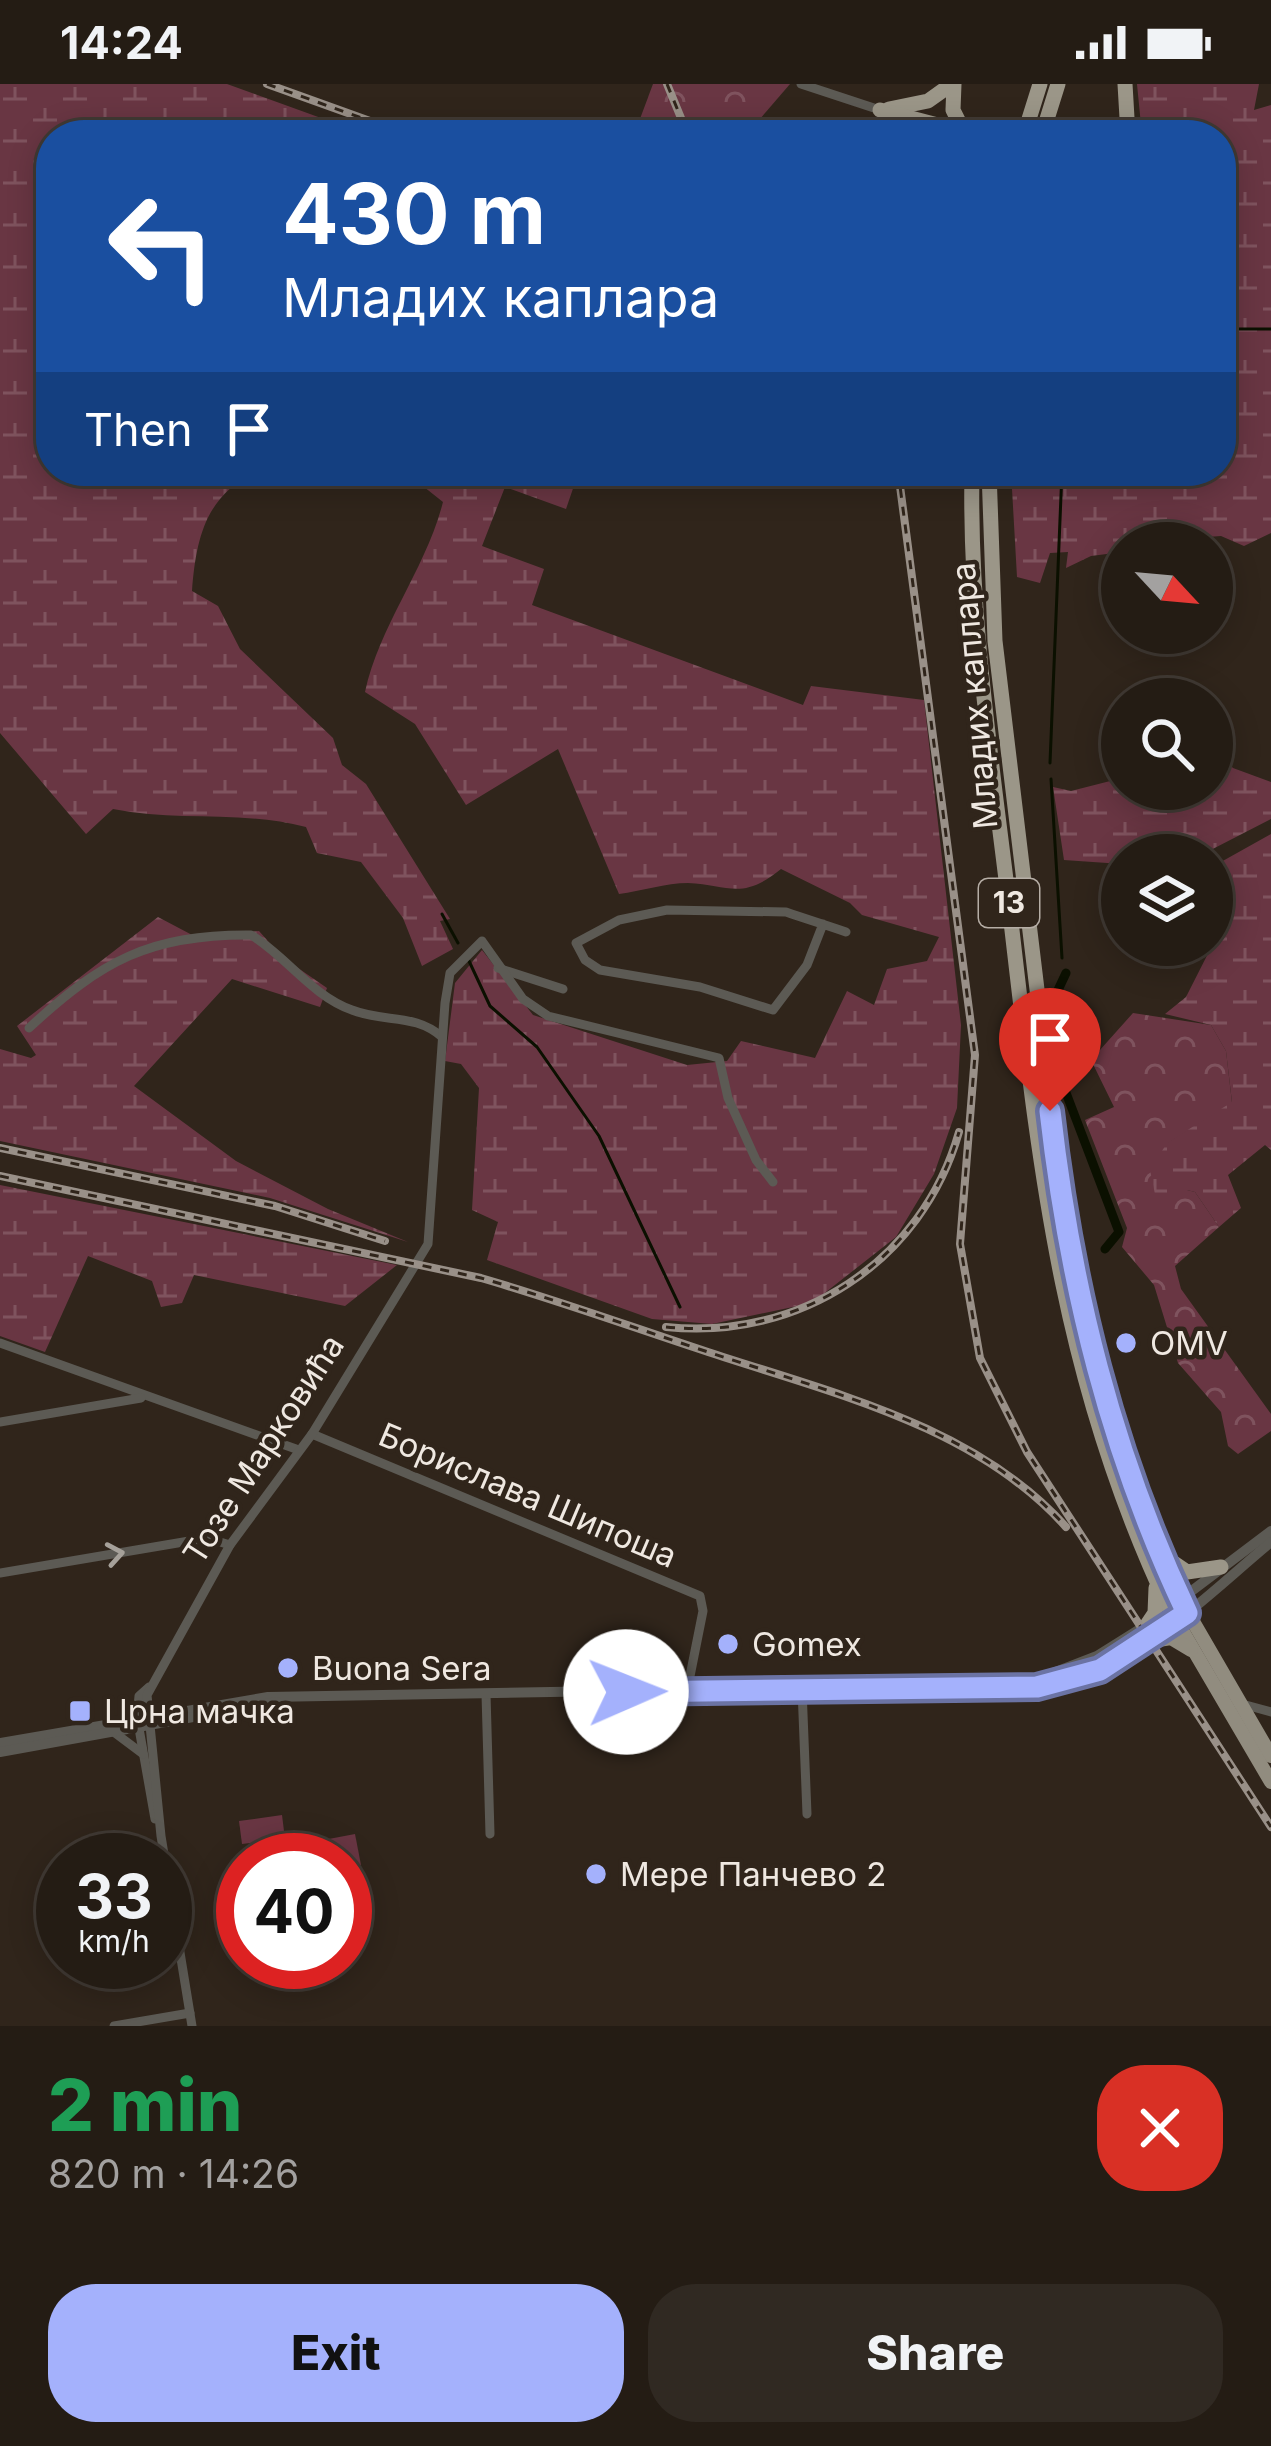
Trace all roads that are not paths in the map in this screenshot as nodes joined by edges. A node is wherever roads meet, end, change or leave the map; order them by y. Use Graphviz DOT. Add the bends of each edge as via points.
graph roads {
  1 [pos="801,84"];
  2 [pos="953,84"];
  3 [pos="1040,84"];
  4 [pos="1058,84"];
  5 [pos="1125,84"];
  6 [pos="880,110"];
  7 [pos="893,120"];
  8 [pos="915,120"];
  9 [pos="958,120"];
  10 [pos="1036,120"];
  11 [pos="1039,120"];
  12 [pos="1127,120"];
  13 [pos="973,486"];
  14 [pos="990,486"];
  15 [pos="823,924"];
  16 [pos="846,932"];
  17 [pos="498,968"];
  18 [pos="563,989"];
  19 [pos="28,1028"];
  20 [pos="442,1036"];
  21 [pos="773,1182"];
  22 [pos="0,1343"];
  23 [pos="146,1397"];
  24 [pos="0,1422"];
  25 [pos="312,1434"];
  26 [pos="296,1449"];
  27 [pos="1271,1531"];
  28 [pos="1271,1542"];
  29 [pos="230,1545"];
  30 [pos="1160,1553"];
  31 [pos="1221,1568"];
  32 [pos="0,1574"];
  33 [pos="1155,1579"];
  34 [pos="1178,1611"];
  35 [pos="1146,1634"];
  36 [pos="1192,1651"];
  37 [pos="802,1689"];
  38 [pos="148,1691"];
  39 [pos="687,1691"];
  40 [pos="486,1694"];
  41 [pos="280,1700"];
  42 [pos="1238,1703"];
  43 [pos="164,1711"];
  44 [pos="1271,1715"];
  45 [pos="142,1722"];
  46 [pos="115,1733"];
  47 [pos="1261,1740"];
  48 [pos="0,1743"];
  49 [pos="0,1752"];
  50 [pos="143,1754"];
  51 [pos="1271,1756"];
  52 [pos="1271,1782"];
  53 [pos="808,1814"];
  54 [pos="161,1833"];
  55 [pos="161,1833"];
  56 [pos="490,1834"];
  57 [pos="186,1989"];
  58 [pos="190,2013"];
  59 [pos="113,2026"];
  60 [pos="192,2026"];
  1 -- 6 [label="street"];
  2 -- 6 [label="highway" via="915,106"];
  2 -- 9 [label="highway"];
  3 -- 10 [label="highway"];
  4 -- 11 [label="highway"];
  5 -- 12 [label="highway"];
  6 -- 7 [label="highway"];
  6 -- 8 [label="highway"];
  13 -- 33 [label="highway, Младих каплара / 13" via="979,642 1064,1311 1099,1435"];
  14 -- 30 [label="highway, Младих каплара / 13" via="995,641 1064,1222 1099,1384"];
  15 -- 15 [label="street" via="807,965 773,1010 600,970 576,943 620,920 667,910 786,912"];
  15 -- 16 [label="street"];
  17 -- 18 [label="street"];
  17 -- 20 [label="street" via="482,941 455,965"];
  17 -- 21 [label="street" via="548,1016 719,1058 728,1098"];
  19 -- 20 [label="street" via="135,949 251,934 345,1008 414,1018"];
  20 -- 25 [label="street, Тозе Марковића" via="428,1244"];
  22 -- 23 [label="street"];
  23 -- 24 [label="street"];
  23 -- 26 [label="street"];
  25 -- 26 [label="street, Тозе Марковића"];
  25 -- 39 [label="street, Борислава Шипоша" via="700,1596"];
  26 -- 29 [label="street, Тозе Марковића"];
  27 -- 31 [label="street"];
  28 -- 34 [label="street"];
  32 -- 29 [label="street, one-way" via="207,1538"];
  29 -- 38 [label="street, Тозе Марковића"];
  30 -- 31 [label="highway" via="1186,1572"];
  30 -- 34 [label="highway, Младих каплара / 13"];
  31 -- 34 [label="street"];
  33 -- 34 [label="highway, 13"];
  33 -- 35 [label="highway"];
  34 -- 35 [label="street"];
  34 -- 36 [label="main road, 13"];
  34 -- 42 [label="main road, 13"];
  35 -- 36 [label="main road"];
  35 -- 37 [label="street" via="1022,1684"];
  36 -- 52 [label="main road, 13"];
  37 -- 39 [label="street"];
  37 -- 53 [label="street"];
  38 -- 43 [label="street"];
  38 -- 45 [label="street, Тозе Марковића" via="139,1696"];
  39 -- 40 [label="street"];
  40 -- 41 [label="street"];
  40 -- 56 [label="street"];
  41 -- 43 [label="street"];
  41 -- 45 [label="street"];
  42 -- 44 [label="street"];
  42 -- 47 [label="main road, 13"];
  43 -- 45 [label="street"];
  44 -- 47 [label="street"];
  45 -- 46 [label="street"];
  45 -- 48 [label="street"];
  45 -- 50 [label="street"];
  45 -- 54 [label="street"];
  46 -- 49 [label="street"];
  46 -- 50 [label="street"];
  47 -- 51 [label="main road, 13"];
  50 -- 55 [label="street"];
  57 -- 58 [label="street"];
  58 -- 59 [label="street"];
  58 -- 60 [label="street"];
}
